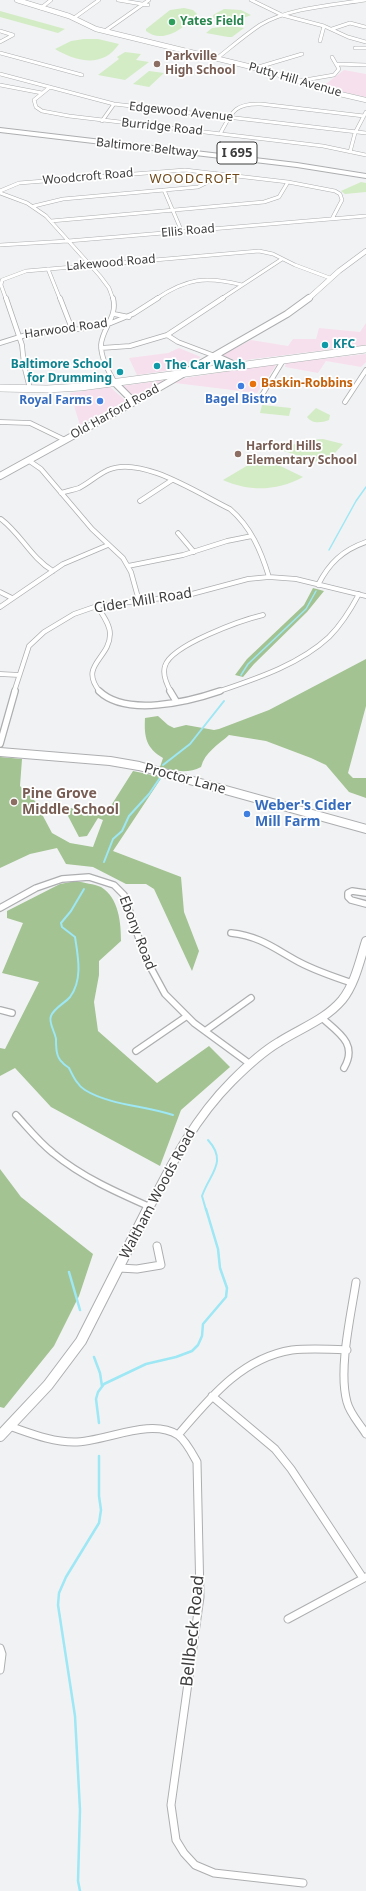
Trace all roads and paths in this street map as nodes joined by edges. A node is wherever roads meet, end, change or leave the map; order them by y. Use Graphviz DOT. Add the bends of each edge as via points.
graph roads {
  1 [pos="17,0"];
  2 [pos="51,0"];
  3 [pos="99,0"];
  4 [pos="118,0"];
  5 [pos="148,0"];
  6 [pos="251,0"];
  7 [pos="333,0"];
  8 [pos="366,0"];
  9 [pos="339,3"];
  10 [pos="142,4"];
  11 [pos="148,5"];
  12 [pos="41,8"];
  13 [pos="282,15"];
  14 [pos="74,18"];
  15 [pos="324,26"];
  16 [pos="365,27"];
  17 [pos="332,29"];
  18 [pos="0,31"];
  19 [pos="105,31"];
  20 [pos="320,41"];
  21 [pos="0,42"];
  22 [pos="366,42"];
  23 [pos="355,48"];
  24 [pos="366,48"];
  25 [pos="0,53"];
  26 [pos="302,54"];
  27 [pos="332,57"];
  28 [pos="216,59"];
  29 [pos="336,64"];
  30 [pos="366,65"];
  31 [pos="255,68"];
  32 [pos="0,74"];
  33 [pos="82,75"];
  34 [pos="299,81"];
  35 [pos="0,85"];
  36 [pos="50,87"];
  37 [pos="42,92"];
  38 [pos="366,100"];
  39 [pos="114,104"];
  40 [pos="366,112"];
  41 [pos="364,116"];
  42 [pos="229,117"];
  43 [pos="102,121"];
  44 [pos="0,125"];
  45 [pos="0,131"];
  46 [pos="355,132"];
  47 [pos="366,133"];
  48 [pos="220,134"];
  49 [pos="350,152"];
  50 [pos="366,155"];
  51 [pos="366,172"];
  52 [pos="215,173"];
  53 [pos="366,176"];
  54 [pos="288,182"];
  55 [pos="164,190"];
  56 [pos="0,192"];
  57 [pos="34,206"];
  58 [pos="173,210"];
  59 [pos="366,216"];
  60 [pos="332,219"];
  61 [pos="51,221"];
  62 [pos="182,232"];
  63 [pos="68,241"];
  64 [pos="0,245"];
  65 [pos="366,251"];
  66 [pos="282,259"];
  67 [pos="91,265"];
  68 [pos="48,269"];
  69 [pos="330,278"];
  70 [pos="1,280"];
  71 [pos="242,285"];
  72 [pos="114,314"];
  73 [pos="130,317"];
  74 [pos="110,324"];
  75 [pos="72,329"];
  76 [pos="19,336"];
  77 [pos="167,336"];
  78 [pos="0,343"];
  79 [pos="101,348"];
  80 [pos="366,349"];
  81 [pos="214,356"];
  82 [pos="284,359"];
  83 [pos="237,366"];
  84 [pos="366,370"];
  85 [pos="184,373"];
  86 [pos="115,383"];
  87 [pos="0,388"];
  88 [pos="30,389"];
  89 [pos="262,395"];
  90 [pos="134,402"];
  91 [pos="345,402"];
  92 [pos="0,422"];
  93 [pos="65,440"];
  94 [pos="28,460"];
  95 [pos="0,476"];
  96 [pos="172,480"];
  97 [pos="61,493"];
  98 [pos="140,501"];
  99 [pos="1,519"];
  100 [pos="178,533"];
  101 [pos="252,536"];
  102 [pos="366,542"];
  103 [pos="108,544"];
  104 [pos="194,552"];
  105 [pos="128,566"];
  106 [pos="53,571"];
  107 [pos="269,577"];
  108 [pos="318,585"];
  109 [pos="0,592"];
  110 [pos="359,594"];
  111 [pos="366,596"];
  112 [pos="12,598"];
  113 [pos="139,601"];
  114 [pos="97,606"];
  115 [pos="0,607"];
  116 [pos="263,615"];
  117 [pos="0,674"];
  118 [pos="19,675"];
  119 [pos="176,702"];
  120 [pos="0,744"];
  121 [pos="0,752"];
  122 [pos="366,829"];
  123 [pos="366,893"];
  124 [pos="366,904"];
  125 [pos="0,908"];
  126 [pos="231,933"];
  127 [pos="366,941"];
  128 [pos="352,983"];
  129 [pos="251,998"];
  130 [pos="0,1010"];
  131 [pos="12,1013"];
  132 [pos="187,1016"];
  133 [pos="322,1018"];
  134 [pos="205,1030"];
  135 [pos="136,1051"];
  136 [pos="250,1064"];
  137 [pos="344,1068"];
  138 [pos="16,1116"];
  139 [pos="150,1207"];
  140 [pos="157,1246"];
  141 [pos="119,1268"];
  142 [pos="356,1282"];
  143 [pos="347,1350"];
  144 [pos="212,1396"];
  145 [pos="5,1425"];
  146 [pos="366,1434"];
  147 [pos="178,1435"];
  148 [pos="0,1436"];
  149 [pos="365,1578"];
  150 [pos="288,1619"];
  151 [pos="0,1648"];
  152 [pos="0,1670"];
  153 [pos="303,1883"];
  1 -- 12 [label="street, Putty Hill Avenue"];
  2 -- 12 [label="street"];
  3 -- 14 [label="street"];
  4 -- 10 [label="street"];
  5 -- 10 [label="street"];
  6 -- 13 [label="street"];
  7 -- 9 [label="street"];
  8 -- 9 [label="street"];
  9 -- 13 [label="street"];
  10 -- 11 [label="street"];
  10 -- 19 [label="street"];
  12 -- 14 [label="street, Putty Hill Avenue"];
  13 -- 15 [label="street"];
  13 -- 28 [label="street" via="260,25"];
  14 -- 19 [label="street, Putty Hill Avenue"];
  15 -- 17 [label="street"];
  15 -- 20 [label="street"];
  16 -- 17 [label="street" via="350,23"];
  17 -- 22 [label="street"];
  18 -- 21 [label="street" via="13,35"];
  19 -- 28 [label="street, Putty Hill Avenue"];
  23 -- 24 [label="street"];
  25 -- 33 [label="street"];
  26 -- 31 [label="street"];
  27 -- 29 [label="street"];
  28 -- 31 [label="street, Putty Hill Avenue"];
  29 -- 30 [label="street"];
  29 -- 34 [label="street" via="338,71 332,76"];
  31 -- 34 [label="street, Putty Hill Avenue"];
  32 -- 36 [label="street, Edgewood Avenue"];
  34 -- 38 [label="street, Putty Hill Avenue"];
  35 -- 37 [label="street"];
  36 -- 37 [label="street"];
  36 -- 39 [label="street, Edgewood Avenue"];
  37 -- 43 [label="street, Burridge Road" via="33,102 40,110"];
  39 -- 42 [label="street, Edgewood Avenue"];
  39 -- 43 [label="street"];
  40 -- 41 [label="street"];
  41 -- 42 [label="street" via="247,103 236,106"];
  41 -- 46 [label="street"];
  42 -- 46 [label="street, Edgewood Avenue"];
  42 -- 48 [label="street"];
  43 -- 48 [label="street, Burridge Road"];
  44 -- 51 [label="highway, Baltimore Beltway / I 695" via="299,161"];
  45 -- 53 [label="highway, Baltimore Beltway / I 695" via="297,165"];
  46 -- 47 [label="street, Edgewood Avenue"];
  46 -- 49 [label="street"];
  48 -- 49 [label="street, Burridge Road" via="324,146"];
  49 -- 50 [label="street, Burridge Road"];
  52 -- 54 [label="street, Woodcroft Road"];
  52 -- 55 [label="street" via="210,181 203,185"];
  52 -- 56 [label="street, Woodcroft Road" via="178,170 19,183"];
  54 -- 58 [label="street" via="282,195 270,200"];
  54 -- 60 [label="street, Woodcroft Road" via="339,193 342,200"];
  55 -- 57 [label="street" via="63,199"];
  55 -- 58 [label="street"];
  56 -- 57 [label="street"];
  57 -- 61 [label="street"];
  58 -- 61 [label="street"];
  58 -- 62 [label="street"];
  59 -- 60 [label="street, Ellis Road"];
  60 -- 62 [label="street, Ellis Road"];
  61 -- 63 [label="street"];
  62 -- 63 [label="street, Ellis Road"];
  63 -- 64 [label="street, Ellis Road"];
  63 -- 67 [label="street"];
  65 -- 69 [label="street, Old Harford Road"];
  66 -- 67 [label="street, Lakewood Road" via="269,253 254,251"];
  66 -- 69 [label="street, Lakewood Road"];
  66 -- 71 [label="street"];
  67 -- 68 [label="street, Lakewood Road"];
  67 -- 72 [label="street" via="108,287 114,303"];
  68 -- 70 [label="street, Lakewood Road" via="17,273"];
  68 -- 75 [label="street"];
  69 -- 81 [label="street, Old Harford Road" via="294,310"];
  70 -- 76 [label="street, Lakewood Road" via="2,291"];
  71 -- 73 [label="street, Harwood Road" via="218,280 190,282 174,289"];
  71 -- 77 [label="street"];
  72 -- 73 [label="street"];
  72 -- 74 [label="street"];
  73 -- 74 [label="street, Harwood Road"];
  74 -- 75 [label="street, Harwood Road"];
  74 -- 79 [label="street"];
  75 -- 76 [label="street, Harwood Road"];
  76 -- 78 [label="street, Harwood Road"];
  76 -- 88 [label="street, Lakewood Road"];
  77 -- 79 [label="street" via="130,346"];
  77 -- 81 [label="street"];
  79 -- 86 [label="street"];
  80 -- 82 [label="main road"];
  81 -- 83 [label="street"];
  81 -- 85 [label="street, Old Harford Road"];
  82 -- 83 [label="main road"];
  82 -- 89 [label="street"];
  83 -- 85 [label="main road"];
  84 -- 91 [label="street"];
  85 -- 86 [label="main road"];
  85 -- 90 [label="street, Old Harford Road"];
  86 -- 88 [label="main road"];
  86 -- 90 [label="street"];
  87 -- 88 [label="main road"];
  90 -- 93 [label="street, Old Harford Road"];
  92 -- 93 [label="street" via="30,424"];
  93 -- 94 [label="street, Old Harford Road"];
  94 -- 95 [label="street, Old Harford Road"];
  94 -- 97 [label="street" via="41,469"];
  96 -- 97 [label="street" via="150,469 120,467 108,470 78,488"];
  96 -- 98 [label="street"];
  96 -- 101 [label="street" via="236,513"];
  97 -- 103 [label="street" via="85,522"];
  99 -- 106 [label="street" via="11,527 40,564"];
  100 -- 104 [label="street"];
  101 -- 104 [label="street"];
  101 -- 107 [label="street"];
  102 -- 108 [label="street" via="349,548 338,556"];
  103 -- 105 [label="street" via="119,553"];
  103 -- 106 [label="street"];
  104 -- 105 [label="street"];
  105 -- 113 [label="street"];
  106 -- 112 [label="street"];
  107 -- 108 [label="street, Cider Mill Road"];
  107 -- 113 [label="street, Cider Mill Road" via="248,579 188,595"];
  108 -- 110 [label="street, Cider Mill Road"];
  109 -- 112 [label="street"];
  110 -- 111 [label="street, Cider Mill Road"];
  110 -- 119 [label="street" via="338,628 304,655 238,686"];
  112 -- 115 [label="street"];
  113 -- 114 [label="street, Cider Mill Road"];
  114 -- 118 [label="street, Cider Mill Road" via="63,620 35,639 25,654"];
  114 -- 119 [label="street" via="110,635 92,671 96,688 106,698 127,706 144,707"];
  116 -- 119 [label="street" via="243,620 172,655 166,664 164,675"];
  117 -- 118 [label="street"];
  118 -- 120 [label="street, Cider Mill Road"];
  121 -- 122 [label="street, Proctor Lane" via="102,760 139,766"];
  123 -- 124 [label="street" via="348,893 351,900"];
  125 -- 132 [label="street, Ebony Road" via="50,882 66,877 93,877 114,885 124,895 155,977 172,1002"];
  126 -- 128 [label="street" via="259,937 309,967"];
  127 -- 128 [label="street, Waltham Woods Road"];
  128 -- 133 [label="street, Waltham Woods Road" via="340,1003"];
  129 -- 134 [label="street"];
  130 -- 131 [label="street"];
  132 -- 134 [label="street, Ebony Road"];
  132 -- 135 [label="street"];
  133 -- 136 [label="street, Waltham Woods Road" via="266,1050"];
  133 -- 137 [label="street" via="349,1047 349,1062"];
  134 -- 136 [label="street, Ebony Road"];
  136 -- 139 [label="street, Waltham Woods Road" via="195,1125"];
  138 -- 139 [label="street" via="57,1156 83,1174 108,1189"];
  139 -- 141 [label="street, Waltham Woods Road"];
  140 -- 141 [label="street" via="161,1265 137,1269"];
  141 -- 145 [label="street, Waltham Woods Road" via="81,1341 48,1385"];
  142 -- 143 [label="street"];
  143 -- 144 [label="street" via="313,1348 282,1352 238,1374"];
  143 -- 146 [label="street" via="345,1391 348,1403"];
  144 -- 147 [label="street"];
  144 -- 149 [label="street" via="279,1454"];
  145 -- 147 [label="street" via="52,1440 73,1442 104,1439 150,1428 159,1428"];
  145 -- 148 [label="street, Waltham Woods Road"];
  147 -- 153 [label="street, Bellbeck Road" via="197,1462 200,1597 171,1805 176,1840 195,1865 214,1873"];
  149 -- 150 [label="street"];
  151 -- 152 [label="street"];
}
